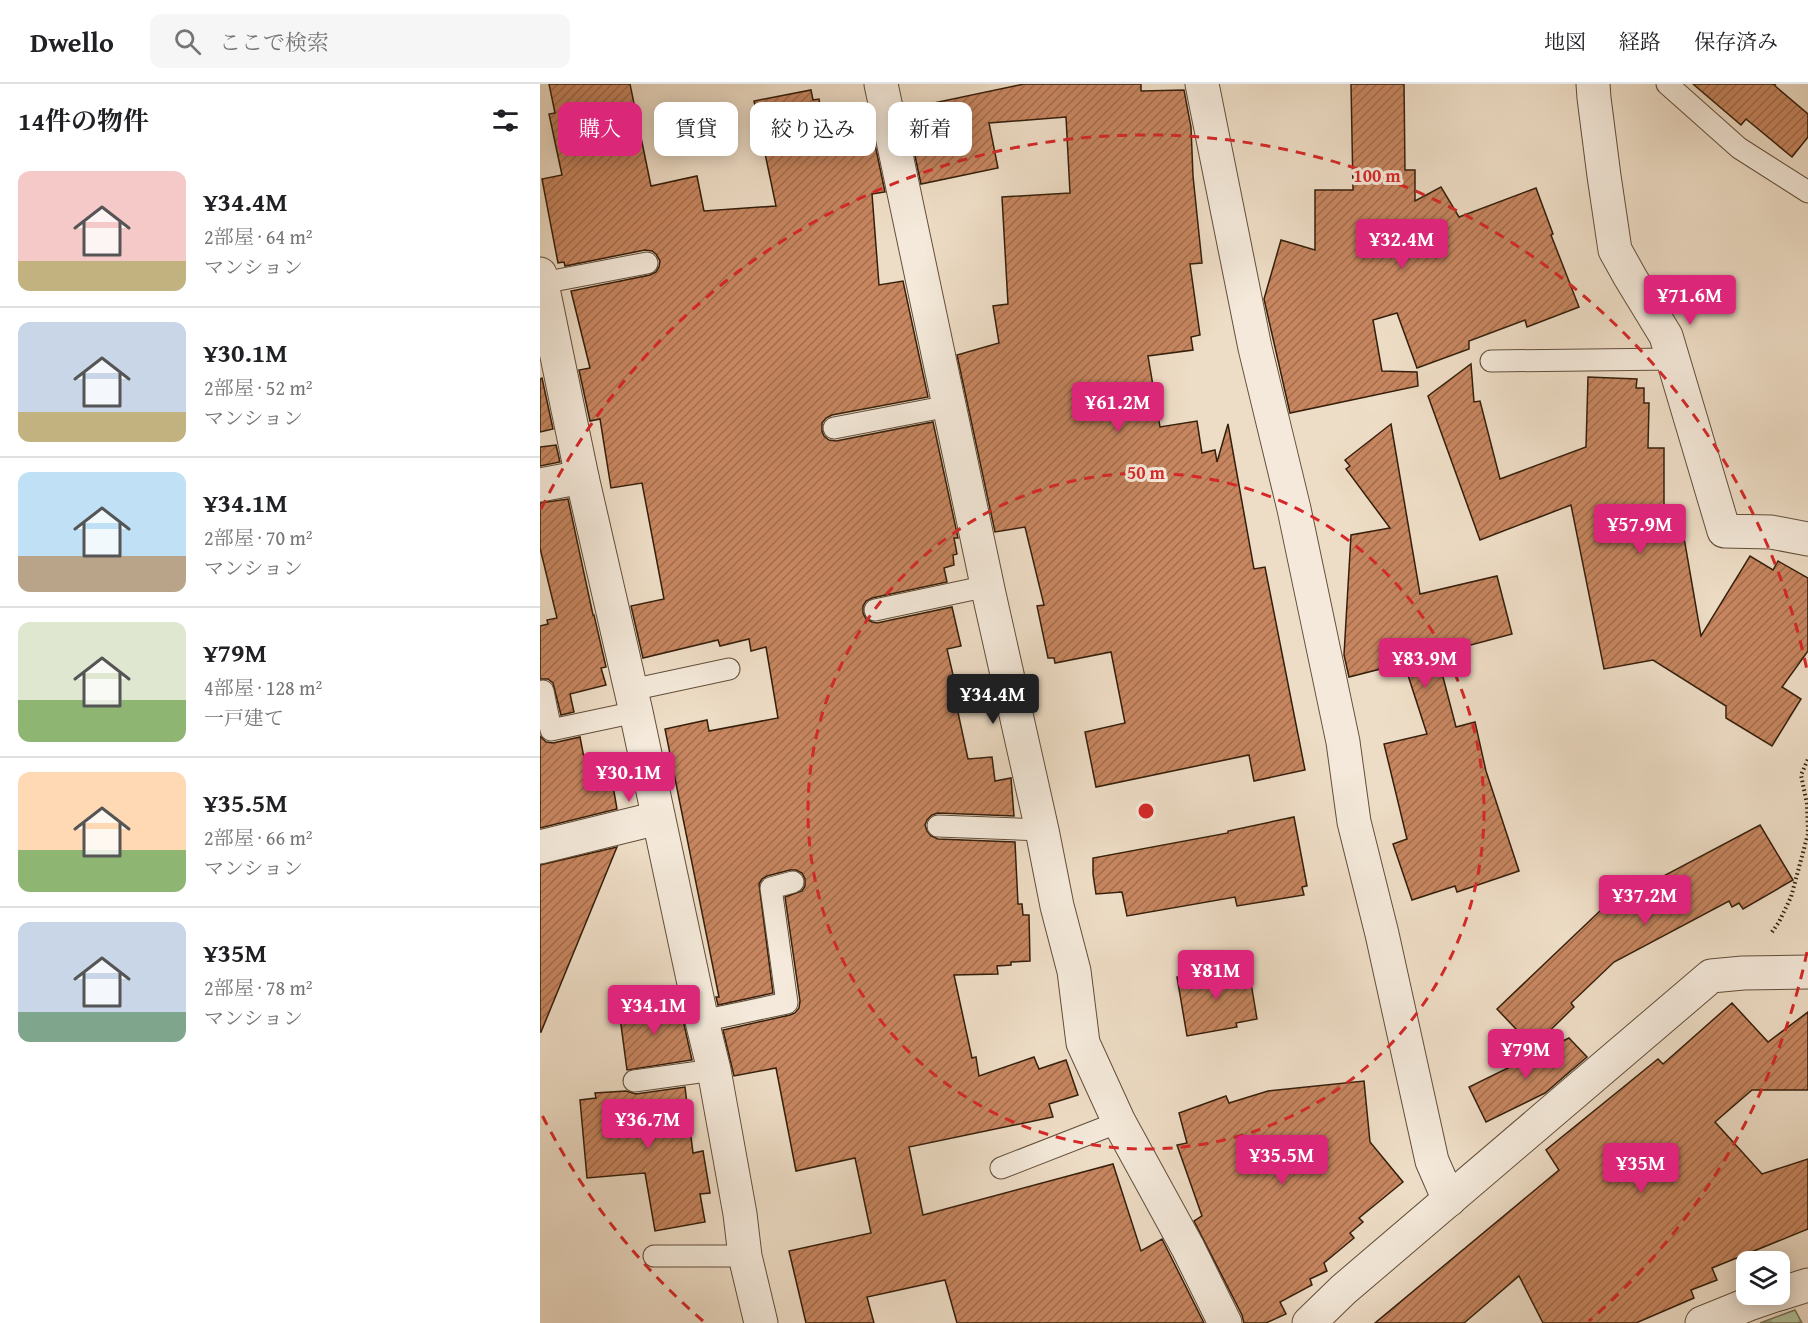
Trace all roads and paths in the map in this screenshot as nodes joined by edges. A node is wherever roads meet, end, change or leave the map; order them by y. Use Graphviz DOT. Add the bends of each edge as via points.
graph roads {
  1 [pos="881,84"];
  2 [pos="1202,84"];
  3 [pos="1593,84"];
  4 [pos="1667,84"];
  5 [pos="1808,192"];
  6 [pos="647,263"];
  7 [pos="541,279"];
  8 [pos="549,359"];
  9 [pos="1673,359"];
  10 [pos="1491,361"];
  11 [pos="950,406"];
  12 [pos="834,428"];
  13 [pos="582,477"];
  14 [pos="540,485"];
  15 [pos="1808,539"];
  16 [pos="988,586"];
  17 [pos="875,610"];
  18 [pos="729,669"];
  19 [pos="543,691"];
  20 [pos="634,701"];
  21 [pos="1808,759"];
  22 [pos="658,818"];
  23 [pos="938,826"];
  24 [pos="1042,830"];
  25 [pos="540,847"];
  26 [pos="794,882"];
  27 [pos="1808,972"];
  28 [pos="1725,974"];
  29 [pos="702,1021"];
  30 [pos="714,1070"];
  31 [pos="634,1081"];
  32 [pos="1119,1122"];
  33 [pos="1001,1168"];
  34 [pos="1449,1200"];
  35 [pos="654,1256"];
  36 [pos="744,1256"];
  37 [pos="1808,1285"];
  38 [pos="1790,1291"];
  39 [pos="1747,1305"];
  40 [pos="761,1323"];
  41 [pos="1225,1323"];
  42 [pos="1309,1323"];
  43 [pos="1702,1323"];
  1 -- 11 [label="street"];
  2 -- 34 [label="street" via="1255,348 1343,742 1354,822 1432,1161"];
  3 -- 9 [label="street" via="1615,250 1666,336"];
  4 -- 5 [label="lane" via="1739,148"];
  6 -- 7 [label="lane"];
  7 -- 8 [label="street"];
  8 -- 13 [label="street"];
  9 -- 10 [label="lane"];
  9 -- 15 [label="street" via="1724,531 1771,532"];
  11 -- 12 [label="lane"];
  11 -- 16 [label="street"];
  13 -- 14 [label="street"];
  13 -- 20 [label="street"];
  16 -- 17 [label="lane"];
  16 -- 24 [label="street"];
  18 -- 20 [label="lane"];
  19 -- 20 [label="lane" via="551,730"];
  20 -- 22 [label="street"];
  21 -- 28 [label="path" via="1801,775 1808,834 1791,897 1765,942 1745,953"];
  22 -- 25 [label="street"];
  22 -- 29 [label="street"];
  23 -- 24 [label="lane"];
  24 -- 32 [label="street" via="1074,971 1083,1043"];
  26 -- 29 [label="lane" via="771,888 787,1002"];
  27 -- 28 [label="street"];
  28 -- 34 [label="street" via="1711,975"];
  29 -- 30 [label="street"];
  30 -- 31 [label="lane"];
  30 -- 36 [label="street"];
  32 -- 33 [label="lane"];
  32 -- 41 [label="street"];
  34 -- 42 [label="street"];
  35 -- 36 [label="lane"];
  36 -- 40 [label="street"];
  37 -- 38 [label="street"];
  39 -- 43 [label="street"];
}
